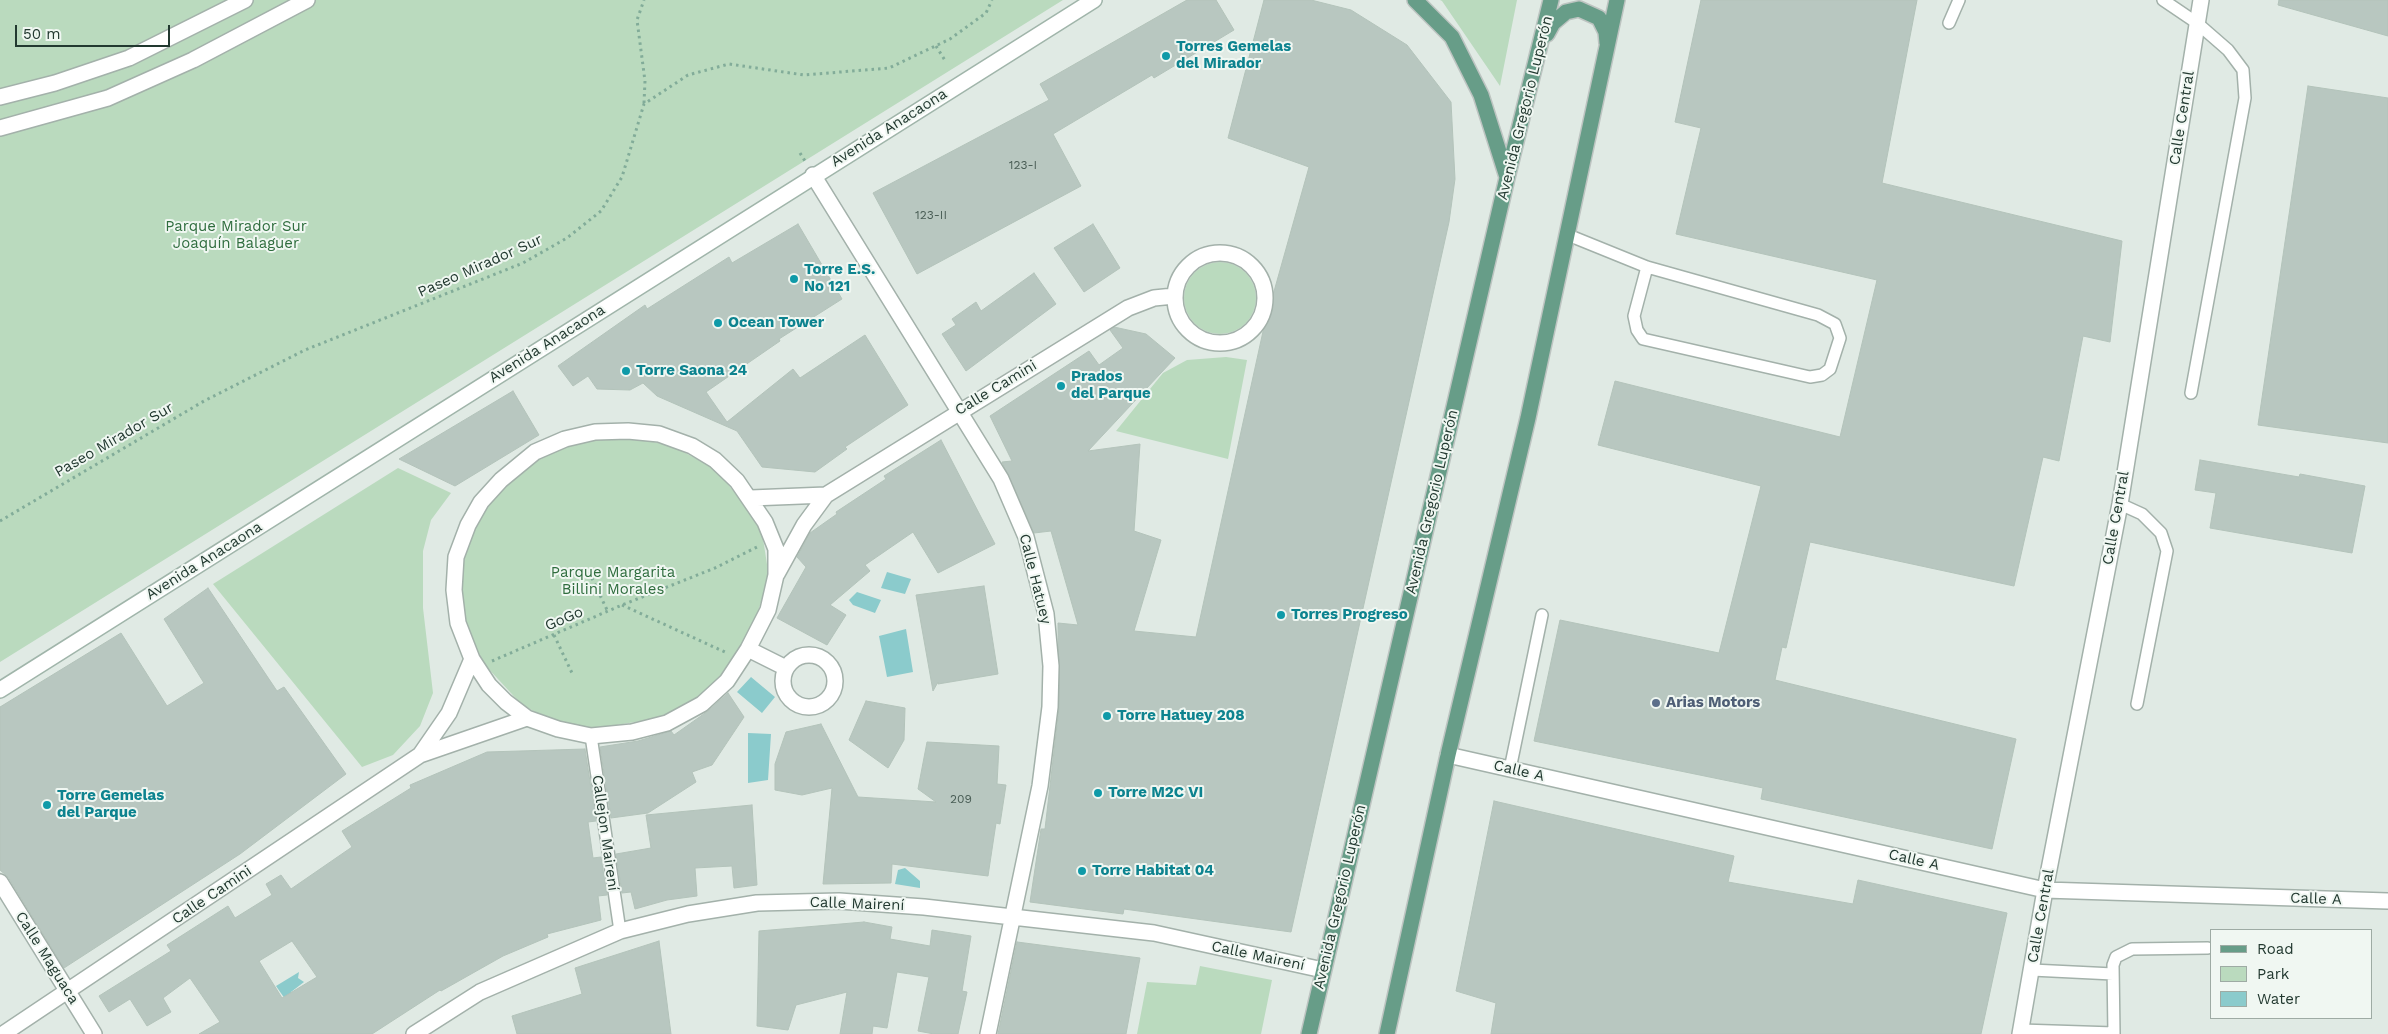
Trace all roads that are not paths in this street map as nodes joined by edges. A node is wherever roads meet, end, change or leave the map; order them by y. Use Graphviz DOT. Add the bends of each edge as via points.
graph roads {
  1 [pos="244,0"];
  2 [pos="307,0"];
  3 [pos="1094,0"];
  4 [pos="1415,0"];
  5 [pos="1551,0"];
  6 [pos="1617,0"];
  7 [pos="1959,0"];
  8 [pos="2163,0"];
  9 [pos="2201,0"];
  10 [pos="1949,23"];
  11 [pos="2197,23"];
  12 [pos="1541,45"];
  13 [pos="1607,52"];
  14 [pos="0,97"];
  15 [pos="0,128"];
  16 [pos="814,175"];
  17 [pos="1508,178"];
  18 [pos="1568,235"];
  19 [pos="1646,267"];
  20 [pos="1174,296"];
  21 [pos="2191,393"];
  22 [pos="960,410"];
  23 [pos="826,495"];
  24 [pos="751,498"];
  25 [pos="2120,504"];
  26 [pos="776,575"];
  27 [pos="1542,616"];
  28 [pos="748,650"];
  29 [pos="478,662"];
  30 [pos="786,668"];
  31 [pos="0,690"];
  32 [pos="2137,704"];
  33 [pos="528,718"];
  34 [pos="591,736"];
  35 [pos="420,755"];
  36 [pos="1448,755"];
  37 [pos="1510,769"];
  38 [pos="0,882"];
  39 [pos="2045,890"];
  40 [pos="2388,900"];
  41 [pos="1012,917"];
  42 [pos="620,931"];
  43 [pos="2208,948"];
  44 [pos="1323,970"];
  45 [pos="2032,970"];
  46 [pos="2113,974"];
  47 [pos="68,992"];
  48 [pos="2021,1032"];
  49 [pos="3,1034"];
  50 [pos="94,1034"];
  51 [pos="414,1034"];
  52 [pos="988,1034"];
  53 [pos="1309,1034"];
  54 [pos="1387,1034"];
  55 [pos="2114,1034"];
  1 -- 14 [label="street" via="129,58 55,83"];
  2 -- 15 [label="street" via="193,60 108,98"];
  3 -- 16 [label="street, Avenida Anacaona"];
  4 -- 17 [label="main road" via="1452,37 1481,95"];
  5 -- 12 [label="main road, Avenida Gregorio Luperón"];
  6 -- 13 [label="main road"];
  7 -- 10 [label="lane"];
  8 -- 11 [label="lane"];
  9 -- 11 [label="street, Calle Central"];
  11 -- 21 [label="lane" via="2228,50 2243,70 2244,98"];
  11 -- 25 [label="street, Calle Central"];
  12 -- 13 [label="main road" via="1553,23 1566,12 1579,9 1599,18 1606,32"];
  12 -- 17 [label="main road, Avenida Gregorio Luperón"];
  13 -- 18 [label="main road"];
  16 -- 22 [label="street, Calle Hatuey"];
  16 -- 31 [label="street, Avenida Anacaona"];
  17 -- 44 [label="main road, Avenida Gregorio Luperón"];
  18 -- 19 [label="lane"];
  18 -- 36 [label="main road"];
  19 -- 19 [label="lane" via="1818,315 1835,324 1840,338 1830,369 1822,375 1810,377 1643,339 1634,316"];
  20 -- 20 [label="street" via="1179,318 1192,335 1220,344 1248,334 1264,309 1265,294 1261,279 1252,267 1226,253 1197,259 1177,281"];
  20 -- 22 [label="street, Calle Camini" via="1154,298 1128,308"];
  22 -- 23 [label="street, Calle Camini"];
  22 -- 41 [label="street, Calle Hatuey" via="1001,479 1026,537 1046,614 1050,645 1050,707 1040,786"];
  23 -- 24 [label="street"];
  23 -- 26 [label="street, Calle Camini" via="804,525"];
  24 -- 26 [label="street" via="776,549"];
  24 -- 29 [label="street" via="715,460 692,446 659,434 595,432 564,439 535,452 501,480 481,502 456,557 454,590 458,622"];
  25 -- 32 [label="lane" via="2142,514 2161,533 2167,551"];
  25 -- 39 [label="street, Calle Central"];
  26 -- 28 [label="street" via="768,610"];
  27 -- 37 [label="lane"];
  28 -- 30 [label="street"];
  28 -- 34 [label="street" via="727,681 693,709 667,723 632,732"];
  29 -- 33 [label="street" via="489,684"];
  29 -- 35 [label="street, Calle Camini" via="450,714"];
  33 -- 34 [label="street"];
  33 -- 35 [label="street, Calle Camini"];
  34 -- 42 [label="lane, Callejon Mairení"];
  35 -- 47 [label="street, Calle Camini"];
  36 -- 37 [label="street, Calle A"];
  36 -- 54 [label="main road"];
  37 -- 39 [label="street, Calle A"];
  38 -- 47 [label="street, Calle Maguaca"];
  39 -- 40 [label="street, Calle A"];
  39 -- 45 [label="street, Calle Central"];
  41 -- 42 [label="street, Calle Mairení" via="839,900 757,903 688,914"];
  41 -- 44 [label="street, Calle Mairení" via="1154,933"];
  41 -- 52 [label="street, Calle Hatuey"];
  42 -- 51 [label="street, Calle Mairení" via="480,992"];
  43 -- 46 [label="lane" via="2132,950 2116,957"];
  44 -- 53 [label="main road, Avenida Gregorio Luperón"];
  45 -- 46 [label="lane"];
  45 -- 48 [label="street, Calle Central"];
  46 -- 55 [label="lane"];
  47 -- 49 [label="street, Calle Camini"];
  47 -- 50 [label="street, Calle Maguaca"];
  48 -- 55 [label="lane"];
}
